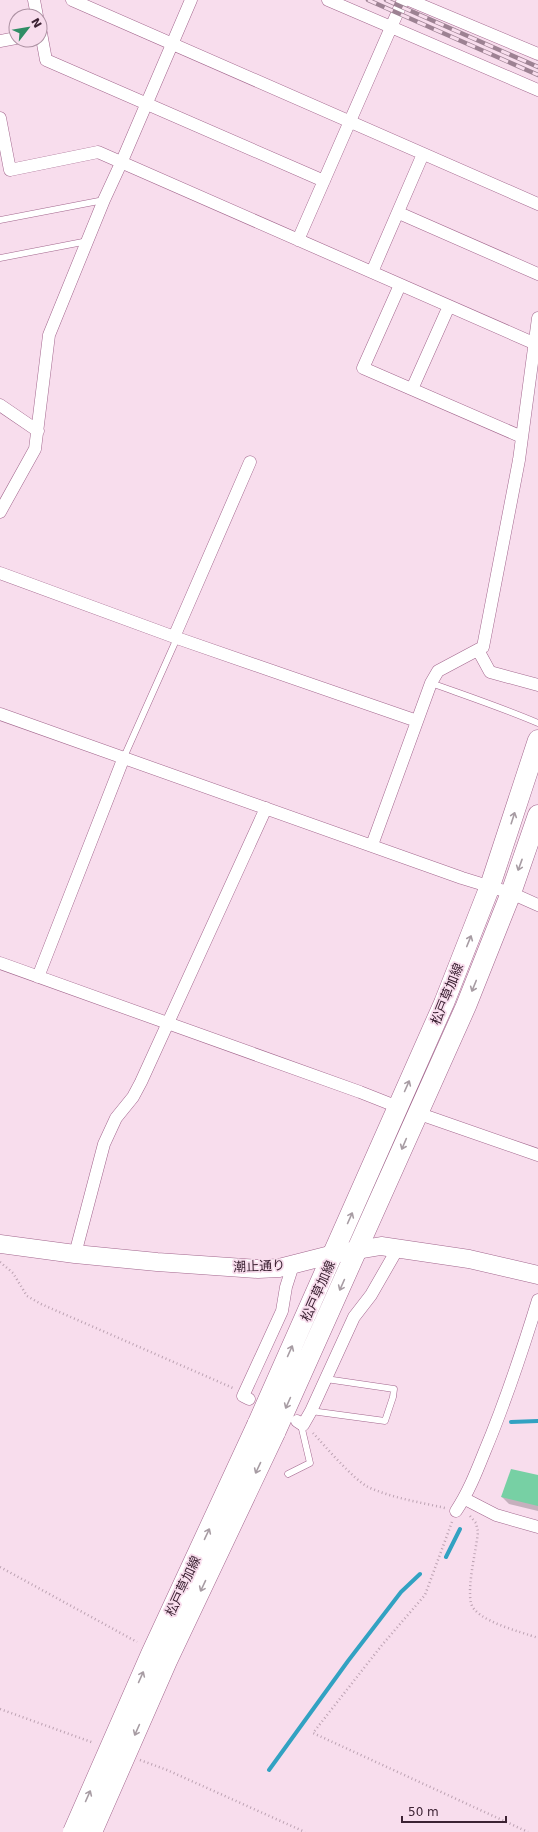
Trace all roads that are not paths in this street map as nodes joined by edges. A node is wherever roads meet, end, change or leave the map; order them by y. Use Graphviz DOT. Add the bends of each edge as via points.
graph roads {
  1 [pos="72,0"];
  2 [pos="191,0"];
  3 [pos="328,0"];
  4 [pos="403,0"];
  5 [pos="409,0"];
  6 [pos="390,27"];
  7 [pos="172,45"];
  8 [pos="43,48"];
  9 [pos="538,54"];
  10 [pos="538,90"];
  11 [pos="147,104"];
  12 [pos="0,118"];
  13 [pos="349,122"];
  14 [pos="424,154"];
  15 [pos="122,161"];
  16 [pos="324,181"];
  17 [pos="104,200"];
  18 [pos="538,204"];
  19 [pos="399,213"];
  20 [pos="0,220"];
  21 [pos="298,240"];
  22 [pos="88,241"];
  23 [pos="0,258"];
  24 [pos="372,272"];
  25 [pos="538,274"];
  26 [pos="400,285"];
  27 [pos="449,306"];
  28 [pos="538,318"];
  29 [pos="536,344"];
  30 [pos="412,389"];
  31 [pos="0,405"];
  32 [pos="38,431"];
  33 [pos="522,437"];
  34 [pos="250,462"];
  35 [pos="0,512"];
  36 [pos="0,573"];
  37 [pos="176,637"];
  38 [pos="478,650"];
  39 [pos="431,683"];
  40 [pos="538,685"];
  41 [pos="0,714"];
  42 [pos="417,721"];
  43 [pos="538,722"];
  44 [pos="538,740"];
  45 [pos="124,757"];
  46 [pos="266,808"];
  47 [pos="538,815"];
  48 [pos="372,846"];
  49 [pos="490,886"];
  50 [pos="511,893"];
  51 [pos="538,905"];
  52 [pos="0,963"];
  53 [pos="38,977"];
  54 [pos="168,1024"];
  55 [pos="398,1107"];
  56 [pos="417,1113"];
  57 [pos="538,1156"];
  58 [pos="0,1244"];
  59 [pos="398,1248"];
  60 [pos="358,1249"];
  61 [pos="76,1254"];
  62 [pos="334,1254"];
  63 [pos="293,1265"];
  64 [pos="538,1275"];
  65 [pos="538,1300"];
  66 [pos="326,1379"];
  67 [pos="246,1397"];
  68 [pos="311,1411"];
  69 [pos="300,1423"];
  70 [pos="266,1429"];
  71 [pos="288,1474"];
  72 [pos="465,1499"];
  73 [pos="456,1511"];
  74 [pos="538,1526"];
  75 [pos="73,1832"];
  76 [pos="92,1832"];
  1 -- 7 [label="street"];
  2 -- 7 [label="street"];
  3 -- 6 [label="street"];
  4 -- 6 [label="street"];
  5 -- 9 [label="street"];
  6 -- 10 [label="street"];
  6 -- 13 [label="street"];
  7 -- 11 [label="street"];
  7 -- 13 [label="street"];
  8 -- 11 [label="street" via="46,60"];
  11 -- 15 [label="street"];
  11 -- 16 [label="street"];
  12 -- 15 [label="street" via="10,170 98,152"];
  13 -- 14 [label="street"];
  13 -- 16 [label="street"];
  14 -- 18 [label="street"];
  14 -- 19 [label="street"];
  15 -- 17 [label="street"];
  15 -- 21 [label="street"];
  16 -- 21 [label="street"];
  17 -- 20 [label="lane"];
  17 -- 22 [label="street"];
  19 -- 24 [label="street"];
  19 -- 25 [label="street"];
  21 -- 24 [label="street"];
  22 -- 23 [label="lane"];
  22 -- 32 [label="street" via="49,335"];
  24 -- 26 [label="street"];
  26 -- 27 [label="street"];
  26 -- 30 [label="street" via="363,368"];
  27 -- 29 [label="street"];
  27 -- 30 [label="street"];
  28 -- 29 [label="street"];
  29 -- 33 [label="street"];
  30 -- 33 [label="street"];
  31 -- 32 [label="street"];
  32 -- 35 [label="street" via="35,449"];
  33 -- 38 [label="street" via="483,647"];
  34 -- 37 [label="street"];
  36 -- 37 [label="street"];
  37 -- 42 [label="street"];
  37 -- 45 [label="lane"];
  38 -- 39 [label="street" via="438,671"];
  38 -- 40 [label="street" via="490,672"];
  39 -- 42 [label="street"];
  39 -- 43 [label="lane"];
  41 -- 45 [label="street"];
  42 -- 48 [label="street"];
  49 -- 44 [label="main road, 松戸草加線, one-way"];
  45 -- 46 [label="street"];
  45 -- 53 [label="street"];
  46 -- 48 [label="street"];
  46 -- 54 [label="street"];
  47 -- 50 [label="main road, 松戸草加線, one-way"];
  48 -- 49 [label="street"];
  49 -- 50 [label="street"];
  55 -- 49 [label="main road, 松戸草加線, one-way" via="444,1003"];
  50 -- 51 [label="street"];
  50 -- 56 [label="main road, 松戸草加線, one-way" via="466,1006"];
  52 -- 53 [label="street"];
  53 -- 54 [label="street"];
  54 -- 55 [label="street"];
  54 -- 61 [label="street" via="133,1097 116,1118 104,1144"];
  62 -- 55 [label="main road, 松戸草加線, one-way"];
  56 -- 57 [label="street"];
  56 -- 60 [label="main road, 松戸草加線, one-way"];
  58 -- 61 [label="street, 潮止通り"];
  59 -- 60 [label="street, 潮止通り" via="381,1246"];
  59 -- 64 [label="street, 潮止通り" via="469,1259"];
  59 -- 66 [label="street" via="371,1295 354,1317"];
  60 -- 62 [label="street, 潮止通り"];
  60 -- 70 [label="main road, 松戸草加線, one-way"];
  61 -- 63 [label="street, 潮止通り" via="251,1268"];
  62 -- 63 [label="street, 潮止通り"];
  70 -- 62 [label="main road, 松戸草加線, one-way"];
  63 -- 67 [label="street" via="282,1312"];
  65 -- 72 [label="street" via="519,1364"];
  66 -- 68 [label="street"];
  66 -- 68 [label="lane" via="394,1389 385,1420"];
  68 -- 69 [label="street"];
  69 -- 71 [label="lane" via="310,1463"];
  75 -- 70 [label="main road, 松戸草加線, one-way, bridge" via="151,1654"];
  70 -- 76 [label="main road, 松戸草加線, one-way, bridge"];
  72 -- 73 [label="street"];
  72 -- 74 [label="street" via="496,1515"];
}
